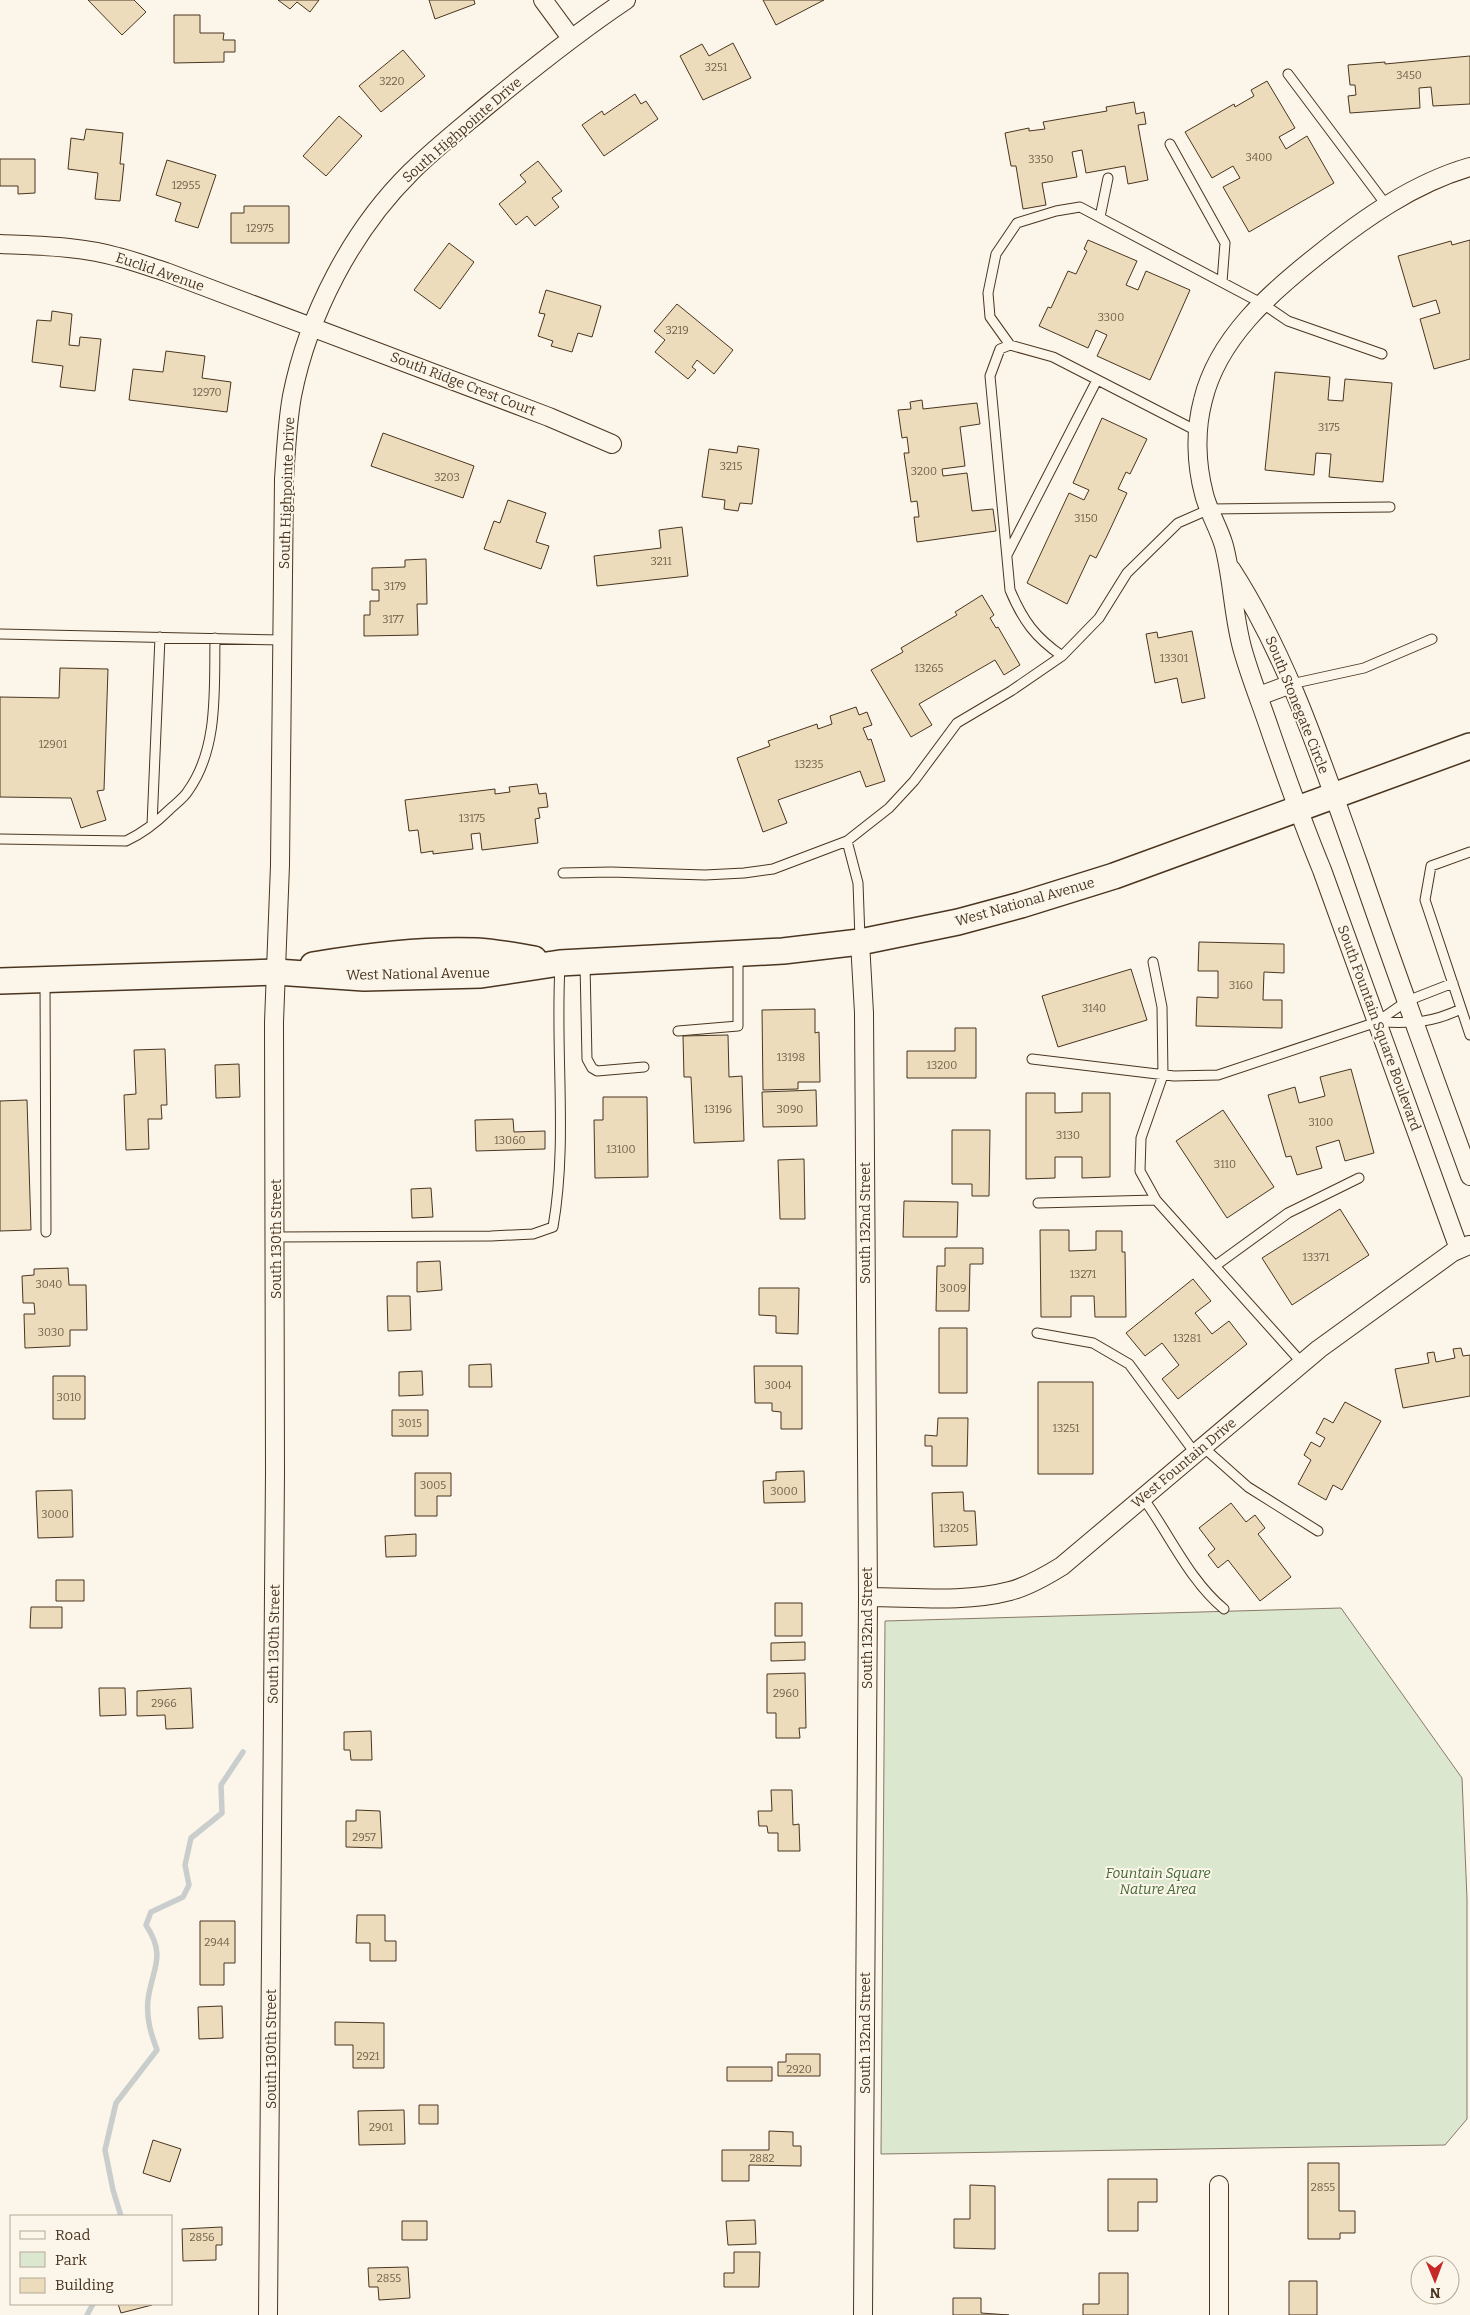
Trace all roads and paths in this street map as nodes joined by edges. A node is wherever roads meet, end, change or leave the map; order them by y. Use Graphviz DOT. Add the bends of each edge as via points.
graph roads {
  1 [pos="543,0"];
  2 [pos="626,0"];
  3 [pos="571,38"];
  4 [pos="1288,74"];
  5 [pos="1170,144"];
  6 [pos="1470,168"];
  7 [pos="1108,178"];
  8 [pos="1387,206"];
  9 [pos="1100,218"];
  10 [pos="0,244"];
  11 [pos="1222,282"];
  12 [pos="1263,304"];
  13 [pos="314,328"];
  14 [pos="1010,345"];
  15 [pos="1382,354"];
  16 [pos="1097,380"];
  17 [pos="1198,431"];
  18 [pos="612,444"];
  19 [pos="1390,507"];
  20 [pos="1210,509"];
  21 [pos="1007,555"];
  22 [pos="1228,565"];
  23 [pos="0,634"];
  24 [pos="160,637"];
  25 [pos="215,638"];
  26 [pos="283,640"];
  27 [pos="1432,640"];
  28 [pos="1062,656"];
  29 [pos="1290,684"];
  30 [pos="1258,696"];
  31 [pos="1470,746"];
  32 [pos="1333,795"];
  33 [pos="1296,808"];
  34 [pos="152,825"];
  35 [pos="0,839"];
  36 [pos="846,841"];
  37 [pos="1470,852"];
  38 [pos="563,873"];
  39 [pos="860,942"];
  40 [pos="738,954"];
  41 [pos="585,962"];
  42 [pos="1153,962"];
  43 [pos="560,963"];
  44 [pos="276,972"];
  45 [pos="45,980"];
  46 [pos="0,981"];
  47 [pos="1453,983"];
  48 [pos="1407,1001"];
  49 [pos="1461,1009"];
  50 [pos="1377,1022"];
  51 [pos="1415,1023"];
  52 [pos="678,1031"];
  53 [pos="1470,1035"];
  54 [pos="1032,1059"];
  55 [pos="644,1067"];
  56 [pos="1163,1075"];
  57 [pos="1470,1176"];
  58 [pos="1359,1178"];
  59 [pos="1156,1200"];
  60 [pos="1038,1203"];
  61 [pos="46,1232"];
  62 [pos="276,1237"];
  63 [pos="1464,1247"];
  64 [pos="1215,1266"];
  65 [pos="1037,1333"];
  66 [pos="1302,1363"];
  67 [pos="1199,1450"];
  68 [pos="1143,1498"];
  69 [pos="1318,1531"];
  70 [pos="868,1597"];
  71 [pos="1224,1609"];
  72 [pos="1219,2185"];
  73 [pos="268,2315"];
  74 [pos="863,2315"];
  75 [pos="1220,2315"];
  1 -- 3 [label="street"];
  2 -- 3 [label="street, South Highpointe Drive"];
  3 -- 13 [label="street, South Highpointe Drive" via="436,149 389,195 337,271"];
  4 -- 8 [label="lane"];
  5 -- 11 [label="lane" via="1225,243"];
  6 -- 8 [label="street, South Stonegate Circle" via="1422,186"];
  7 -- 9 [label="lane"];
  8 -- 12 [label="street, South Stonegate Circle" via="1347,231"];
  9 -- 11 [label="lane"];
  9 -- 14 [label="lane" via="1080,206 1056,210 1017,224 996,254 988,293 990,317"];
  10 -- 13 [label="street, Euclid Avenue" via="58,246 118,257"];
  11 -- 12 [label="lane"];
  12 -- 15 [label="lane" via="1288,321"];
  12 -- 17 [label="street, South Stonegate Circle" via="1244,322 1215,366 1203,400"];
  13 -- 18 [label="street, South Ridge Crest Court"];
  13 -- 26 [label="street, South Highpointe Drive" via="298,371 287,427"];
  14 -- 16 [label="lane" via="1053,357"];
  14 -- 21 [label="lane" via="1000,349 990,376"];
  16 -- 17 [label="lane"];
  16 -- 21 [label="lane"];
  17 -- 20 [label="street, South Stonegate Circle" via="1198,464"];
  19 -- 20 [label="lane"];
  20 -- 22 [label="street, South Stonegate Circle"];
  20 -- 28 [label="lane" via="1178,522 1128,573 1099,618"];
  21 -- 28 [label="lane" via="1010,590 1020,613 1037,638"];
  22 -- 29 [label="street, South Stonegate Circle" via="1274,643"];
  22 -- 30 [label="street, South Stonegate Circle" via="1235,621"];
  23 -- 24 [label="lane"];
  24 -- 25 [label="lane"];
  24 -- 34 [label="lane"];
  25 -- 26 [label="lane"];
  25 -- 34 [label="lane" via="210,736 202,764 188,792"];
  26 -- 44 [label="street, South Highpointe Drive"];
  27 -- 29 [label="lane" via="1364,668"];
  28 -- 36 [label="lane" via="957,723 914,781 889,808"];
  29 -- 30 [label="street"];
  29 -- 32 [label="street, South Stonegate Circle"];
  30 -- 33 [label="street, South Stonegate Circle"];
  31 -- 32 [label="main road, West National Avenue"];
  32 -- 33 [label="main road, West National Avenue"];
  32 -- 48 [label="street"];
  33 -- 39 [label="main road, West National Avenue" via="1114,876 1021,905"];
  33 -- 50 [label="street, South Fountain Square Boulevard"];
  34 -- 35 [label="lane" via="126,841"];
  36 -- 38 [label="lane" via="773,869 744,873"];
  36 -- 39 [label="lane" via="858,883"];
  37 -- 47 [label="lane" via="1431,866 1425,900"];
  39 -- 40 [label="main road, West National Avenue"];
  39 -- 70 [label="street, South 132nd Street" via="864,1013"];
  40 -- 41 [label="main road, West National Avenue"];
  40 -- 52 [label="lane" via="738,1026"];
  41 -- 43 [label="main road, West National Avenue"];
  41 -- 55 [label="lane" via="588,1059 592,1068"];
  42 -- 56 [label="lane" via="1162,1007"];
  43 -- 44 [label="main road, West National Avenue" via="478,951 422,952 366,956"];
  43 -- 62 [label="lane" via="557,1010 559,1177 553,1227 533,1234 508,1235"];
  44 -- 45 [label="main road, West National Avenue"];
  44 -- 62 [label="street, South 130th Street"];
  45 -- 46 [label="main road, West National Avenue"];
  45 -- 61 [label="lane"];
  47 -- 48 [label="lane"];
  47 -- 49 [label="lane"];
  48 -- 50 [label="lane"];
  48 -- 51 [label="street"];
  49 -- 51 [label="lane" via="1439,1019"];
  49 -- 53 [label="lane"];
  50 -- 51 [label="lane"];
  50 -- 56 [label="lane" via="1218,1075"];
  50 -- 63 [label="street, South Fountain Square Boulevard"];
  51 -- 57 [label="street"];
  54 -- 56 [label="lane"];
  56 -- 59 [label="lane" via="1141,1138 1140,1171"];
  58 -- 64 [label="lane" via="1288,1213"];
  59 -- 60 [label="lane"];
  59 -- 64 [label="lane"];
  62 -- 73 [label="street, South 130th Street"];
  63 -- 66 [label="street, West Fountain Drive"];
  64 -- 66 [label="lane"];
  65 -- 67 [label="lane" via="1093,1343 1129,1364"];
  66 -- 67 [label="street, West Fountain Drive"];
  67 -- 68 [label="street, West Fountain Drive"];
  67 -- 69 [label="lane" via="1248,1487"];
  68 -- 70 [label="street, West Fountain Drive" via="1062,1566 1011,1590 976,1597"];
  68 -- 71 [label="lane" via="1196,1580"];
  70 -- 74 [label="street, South 132nd Street"];
  72 -- 75 [label="street"];
}
